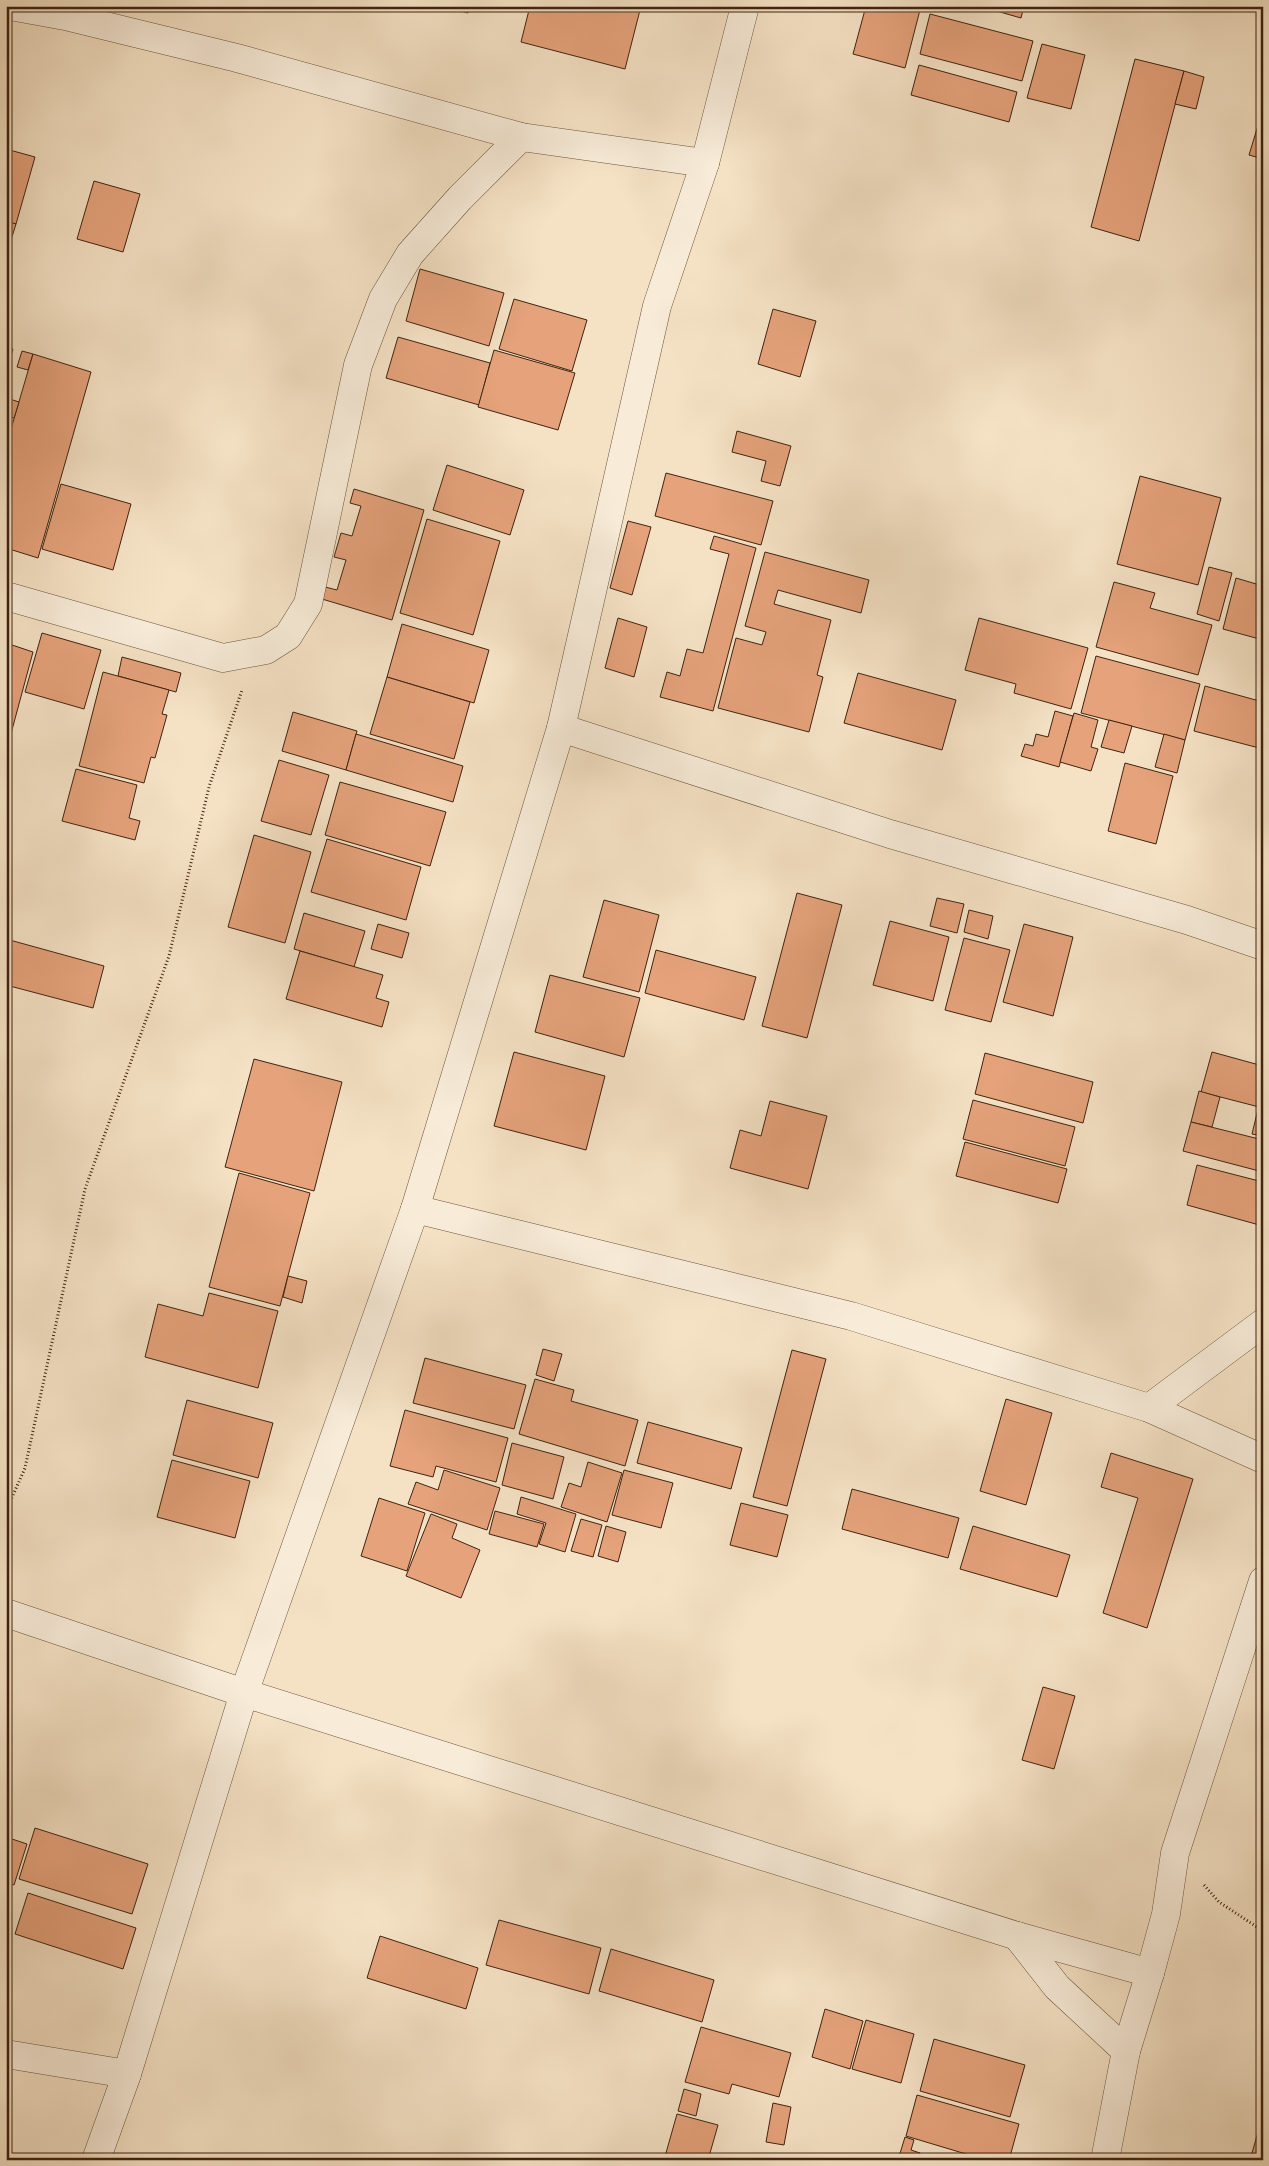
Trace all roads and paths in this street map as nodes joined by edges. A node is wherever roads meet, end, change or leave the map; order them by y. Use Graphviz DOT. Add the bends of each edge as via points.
graph roads {
  1 [pos="10,6"];
  2 [pos="745,6"];
  3 [pos="521,137"];
  4 [pos="705,163"];
  5 [pos="6,596"];
  6 [pos="254,652"];
  7 [pos="561,728"];
  8 [pos="1263,946"];
  9 [pos="415,1209"];
  10 [pos="1263,1323"];
  11 [pos="1149,1408"];
  12 [pos="1263,1459"];
  13 [pos="6,1511"];
  14 [pos="1263,1581"];
  15 [pos="6,1613"];
  16 [pos="244,1693"];
  17 [pos="1175,1853"];
  18 [pos="1263,1931"];
  19 [pos="1017,1936"];
  20 [pos="1150,1973"];
  21 [pos="1126,2051"];
  22 [pos="6,2054"];
  23 [pos="127,2074"];
  24 [pos="96,2160"];
  25 [pos="1105,2160"];
  1 -- 3 [label="street" via="65,16 237,58"];
  2 -- 4 [label="street"];
  3 -- 4 [label="street"];
  3 -- 6 [label="street" via="410,254 383,299 358,365 308,604 288,636 266,650"];
  4 -- 7 [label="street" via="657,306"];
  5 -- 6 [label="street" via="223,658"];
  6 -- 13 [label="path" via="209,787 169,956 85,1189 25,1468"];
  7 -- 8 [label="street" via="890,834 1188,920"];
  7 -- 9 [label="street"];
  9 -- 11 [label="street" via="852,1316"];
  9 -- 16 [label="street"];
  10 -- 11 [label="street"];
  11 -- 12 [label="street"];
  14 -- 17 [label="street"];
  15 -- 16 [label="street"];
  16 -- 19 [label="street"];
  16 -- 23 [label="street"];
  17 -- 18 [label="path" via="1219,1902"];
  17 -- 20 [label="street" via="1166,1914"];
  19 -- 20 [label="street"];
  19 -- 21 [label="street" via="1057,1987"];
  20 -- 21 [label="street"];
  21 -- 25 [label="street"];
  22 -- 23 [label="street"];
  23 -- 24 [label="street"];
}
